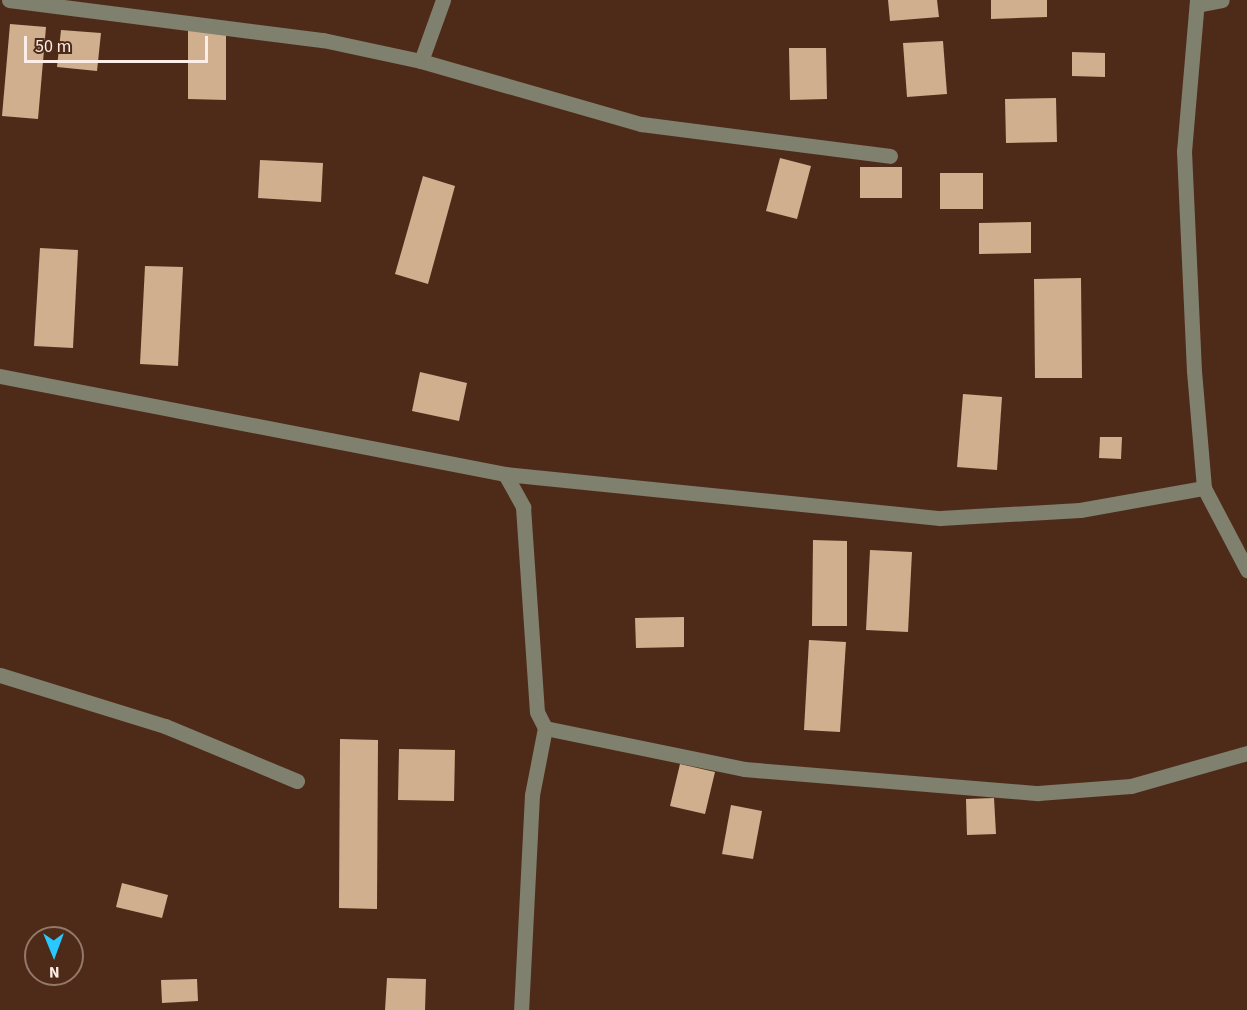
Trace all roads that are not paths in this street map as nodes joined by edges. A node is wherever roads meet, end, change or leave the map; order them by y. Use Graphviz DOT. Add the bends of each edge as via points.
graph roads {
  1 [pos="9,0"];
  2 [pos="443,0"];
  3 [pos="1222,0"];
  4 [pos="1197,3"];
  5 [pos="421,61"];
  6 [pos="890,156"];
  7 [pos="0,376"];
  8 [pos="505,474"];
  9 [pos="1204,488"];
  10 [pos="1247,570"];
  11 [pos="0,675"];
  12 [pos="546,728"];
  13 [pos="1247,753"];
  14 [pos="297,781"];
  15 [pos="521,1010"];
  1 -- 5 [label="street" via="323,40"];
  2 -- 5 [label="street"];
  3 -- 4 [label="street"];
  4 -- 9 [label="street" via="1184,151"];
  5 -- 6 [label="street" via="641,124"];
  7 -- 8 [label="street"];
  8 -- 9 [label="street" via="940,518 1080,510"];
  8 -- 12 [label="street" via="523,507 537,712"];
  9 -- 10 [label="street"];
  11 -- 14 [label="street" via="165,726"];
  12 -- 13 [label="street" via="744,769 1038,793 1131,786"];
  12 -- 15 [label="street" via="532,795"];
}
